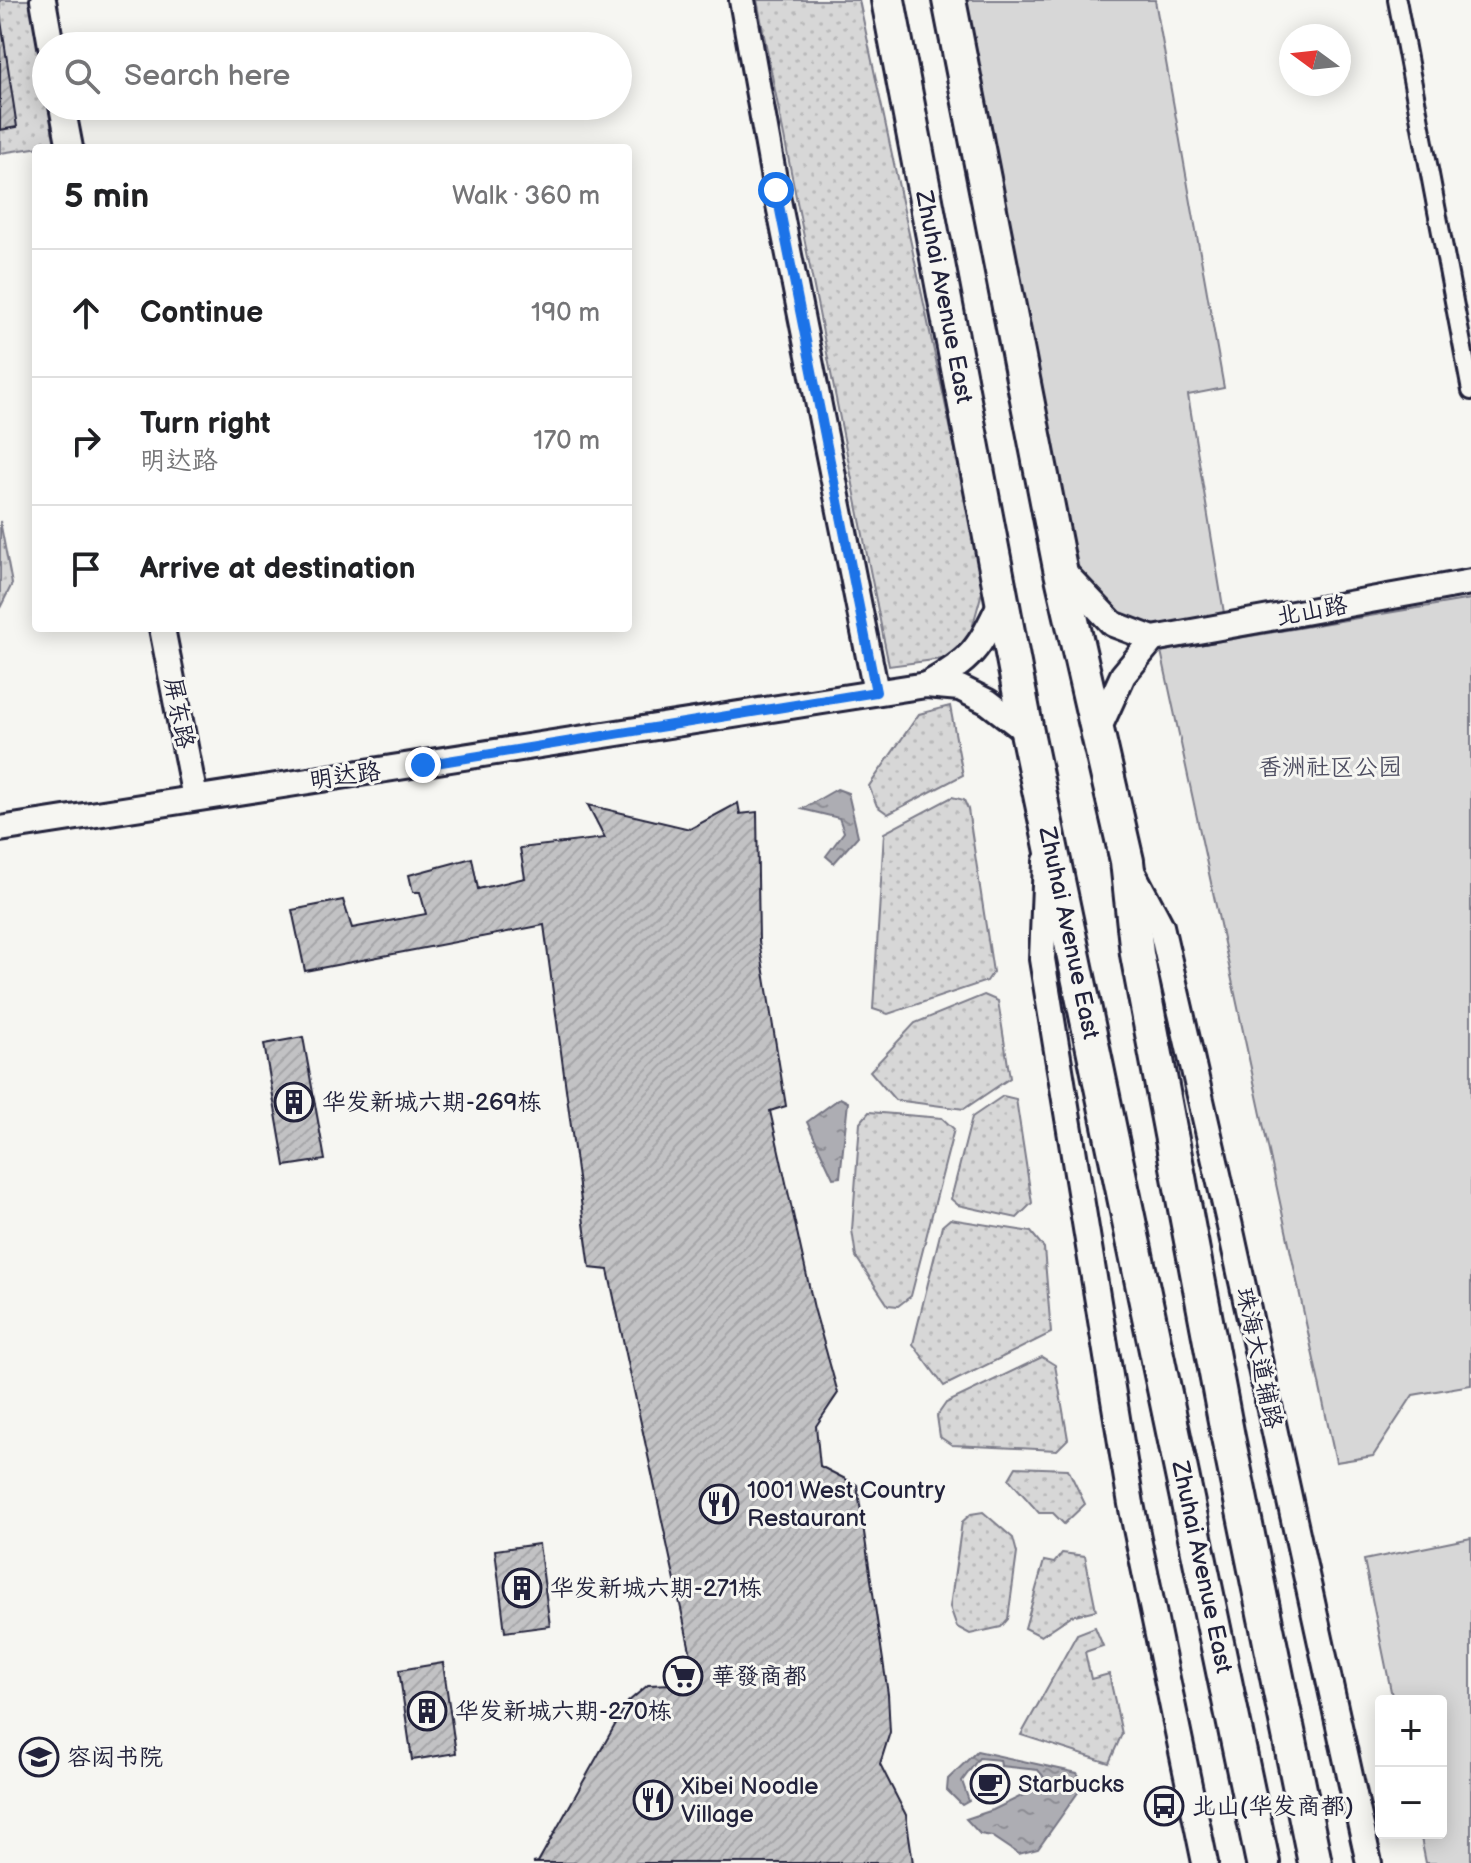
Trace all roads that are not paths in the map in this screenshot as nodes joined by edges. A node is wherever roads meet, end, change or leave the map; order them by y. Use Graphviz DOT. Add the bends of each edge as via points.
graph roads {
  1 [pos="43,0"];
  2 [pos="742,0"];
  3 [pos="888,0"];
  4 [pos="949,0"];
  5 [pos="1397,0"];
  6 [pos="49,32"];
  7 [pos="65,120"];
  8 [pos="69,144"];
  9 [pos="1471,391"];
  10 [pos="1060,568"];
  11 [pos="1471,582"];
  12 [pos="1001,602"];
  13 [pos="163,632"];
  14 [pos="1153,639"];
  15 [pos="926,685"];
  16 [pos="876,692"];
  17 [pos="1027,732"];
  18 [pos="1097,732"];
  19 [pos="195,798"];
  20 [pos="0,829"];
  21 [pos="1047,831"];
  22 [pos="1127,861"];
  23 [pos="1205,1863"];
  24 [pos="1263,1863"];
  25 [pos="1315,1863"];
  26 [pos="1369,1863"];
  1 -- 6 [label="street"];
  2 -- 16 [label="street"];
  3 -- 12 [label="highway, Zhuhai Avenue East"];
  4 -- 10 [label="highway"];
  5 -- 9 [label="street"];
  7 -- 8 [label="street"];
  10 -- 14 [label="street" via="1113,624"];
  10 -- 18 [label="highway"];
  11 -- 14 [label="street, 北山路"];
  12 -- 15 [label="street, 明达路" via="982,642 959,666"];
  12 -- 17 [label="highway, Zhuhai Avenue East"];
  13 -- 19 [label="street, 屏东路"];
  14 -- 18 [label="street" via="1123,675"];
  15 -- 16 [label="street, 明达路"];
  15 -- 17 [label="street, 明达路" via="960,688"];
  16 -- 19 [label="street, 明达路"];
  17 -- 21 [label="highway, Zhuhai Avenue East"];
  18 -- 22 [label="highway"];
  19 -- 20 [label="street, 明达路"];
  21 -- 23 [label="street" via="1042,959 1131,1504"];
  21 -- 24 [label="highway, Zhuhai Avenue East"];
  22 -- 25 [label="highway" via="1142,985"];
  22 -- 26 [label="street, 珠海大道辅路" via="1161,926"];
}
